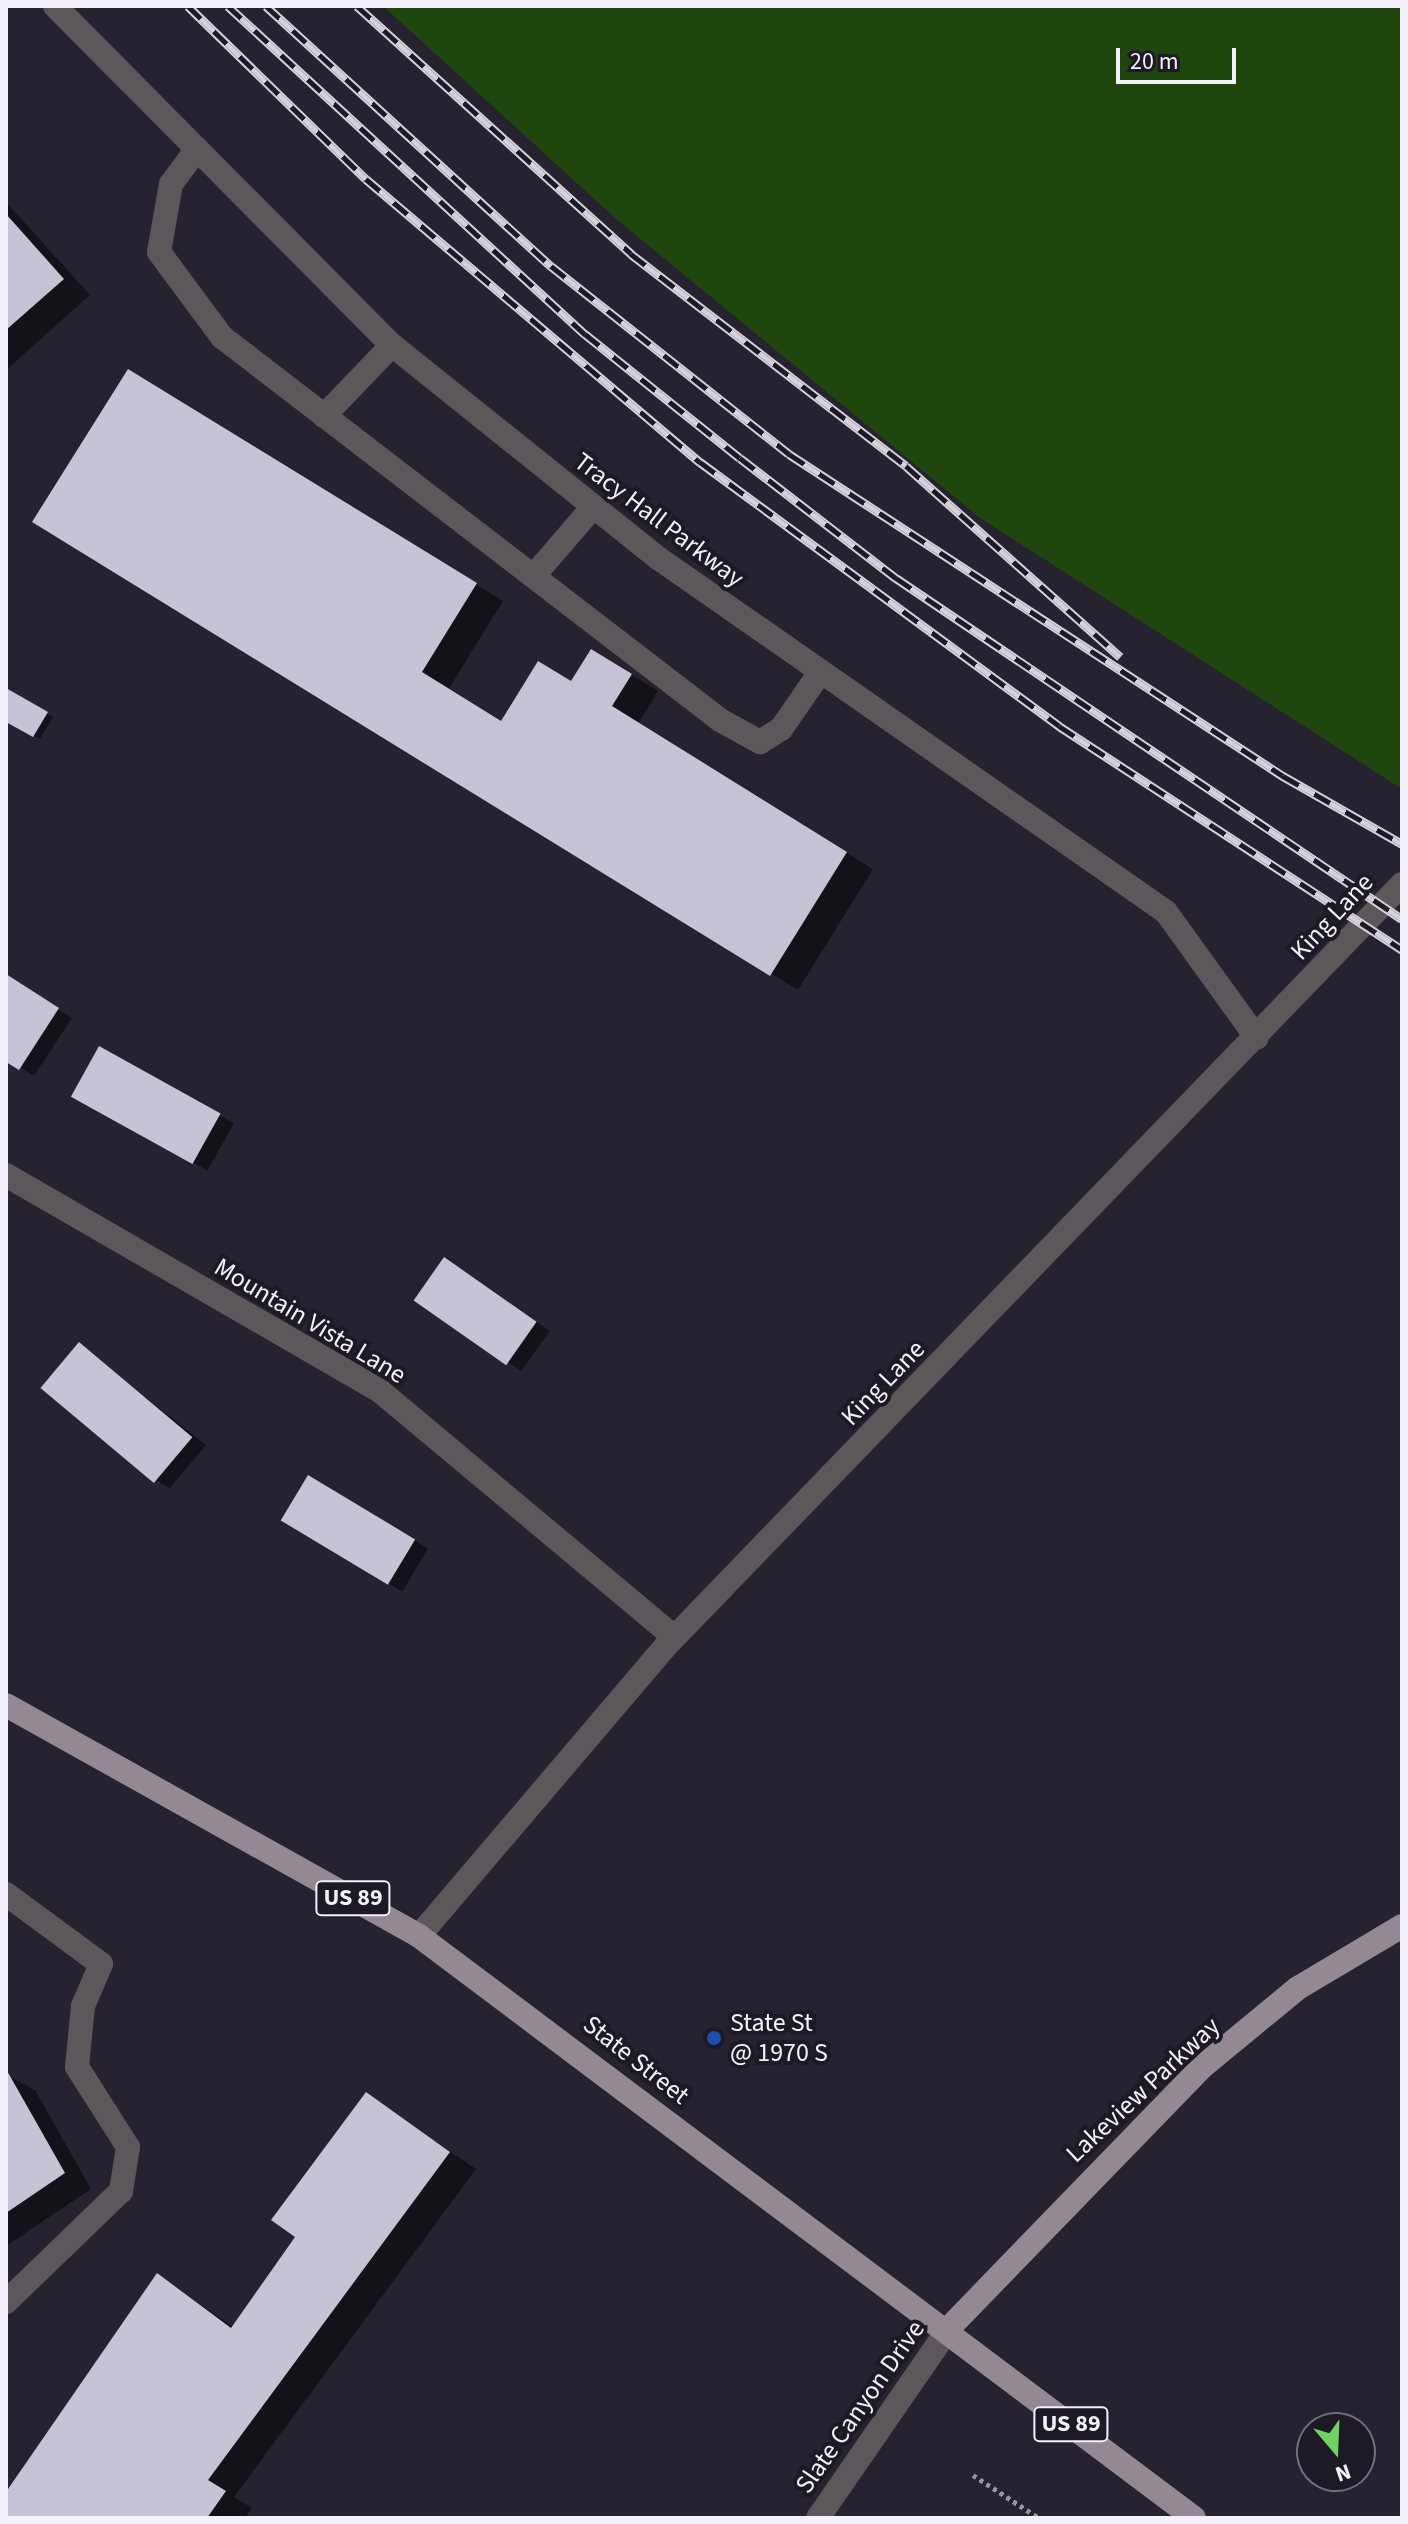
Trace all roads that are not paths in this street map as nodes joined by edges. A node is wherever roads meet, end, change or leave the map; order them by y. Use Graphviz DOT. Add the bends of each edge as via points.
graph roads {
  1 [pos="55,6"];
  2 [pos="197,149"];
  3 [pos="392,345"];
  4 [pos="324,416"];
  5 [pos="593,507"];
  6 [pos="537,572"];
  7 [pos="819,674"];
  8 [pos="1402,884"];
  9 [pos="1257,1038"];
  10 [pos="6,1175"];
  11 [pos="674,1637"];
  12 [pos="6,1705"];
  13 [pos="6,1894"];
  14 [pos="1402,1926"];
  15 [pos="419,1936"];
  16 [pos="6,2302"];
  17 [pos="949,2328"];
  18 [pos="818,2518"];
  19 [pos="1194,2518"];
  1 -- 2 [label="street, Tracy Hall Parkway"];
  2 -- 3 [label="street, Tracy Hall Parkway"];
  2 -- 4 [label="street" via="171,184 159,252 222,337"];
  3 -- 4 [label="street"];
  3 -- 5 [label="street, Tracy Hall Parkway"];
  4 -- 6 [label="street" via="459,524"];
  5 -- 6 [label="street"];
  5 -- 7 [label="street, Tracy Hall Parkway"];
  6 -- 7 [label="street" via="606,637 760,742 781,729"];
  7 -- 9 [label="street, Tracy Hall Parkway" via="1166,912"];
  8 -- 9 [label="street, King Lane"];
  9 -- 11 [label="street, King Lane"];
  10 -- 11 [label="street, Mountain Vista Lane" via="380,1391"];
  11 -- 15 [label="street, King Lane"];
  12 -- 15 [label="main road, State Street / US 89"];
  13 -- 16 [label="street" via="101,1964 83,2006 77,2067 128,2147 121,2191"];
  14 -- 17 [label="main road, Lakeview Parkway" via="1298,1988 1202,2067"];
  15 -- 17 [label="main road, State Street / US 89"];
  17 -- 18 [label="street, Slate Canyon Drive"];
  17 -- 19 [label="main road, State Street / US 89"];
}
